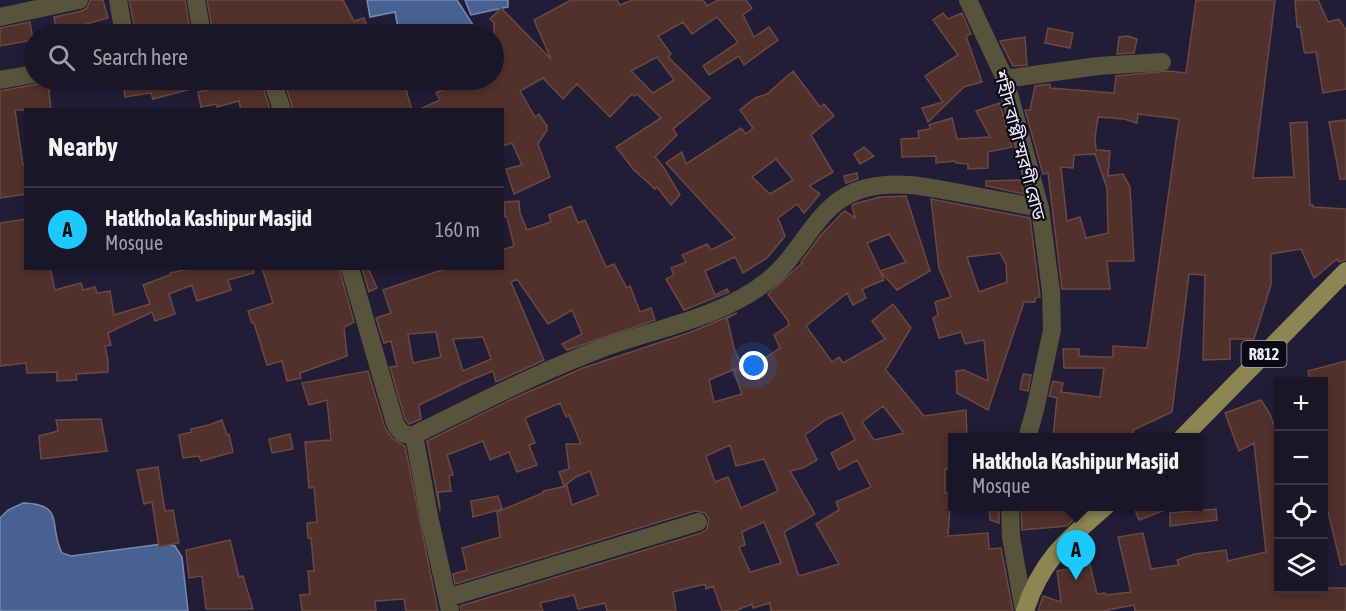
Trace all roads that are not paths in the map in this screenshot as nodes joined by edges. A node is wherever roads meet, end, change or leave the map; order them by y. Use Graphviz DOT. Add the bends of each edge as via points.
graph roads {
  1 [pos="79,0"];
  2 [pos="118,0"];
  3 [pos="196,0"];
  4 [pos="968,0"];
  5 [pos="0,17"];
  6 [pos="122,24"];
  7 [pos="200,24"];
  8 [pos="1162,62"];
  9 [pos="24,76"];
  10 [pos="1005,79"];
  11 [pos="0,80"];
  12 [pos="276,90"];
  13 [pos="281,108"];
  14 [pos="1040,208"];
  15 [pos="351,270"];
  16 [pos="1346,271"];
  17 [pos="1028,433"];
  18 [pos="1187,433"];
  19 [pos="414,435"];
  20 [pos="1010,511"];
  21 [pos="1101,511"];
  22 [pos="698,522"];
  23 [pos="449,604"];
  24 [pos="1025,611"];
  1 -- 5 [label="street"];
  2 -- 6 [label="street"];
  3 -- 7 [label="street"];
  4 -- 10 [label="street, শহীদ বাপ্পী স্মরণী রোড"];
  8 -- 10 [label="street"];
  9 -- 11 [label="street"];
  10 -- 14 [label="street, শহীদ বাপ্পী স্মরণী রোড"];
  12 -- 13 [label="street"];
  14 -- 17 [label="street, শহীদ বাপ্পী স্মরণী রোড" via="1052,330"];
  14 -- 19 [label="street" via="908,184 876,186 848,194 815,222 768,281 744,297 695,318 603,348"];
  15 -- 19 [label="street" via="395,423 406,436"];
  16 -- 18 [label="main road, R812"];
  19 -- 23 [label="street"];
  20 -- 24 [label="street"];
  21 -- 24 [label="main road" via="1060,547 1038,576"];
  22 -- 23 [label="street"];
}
